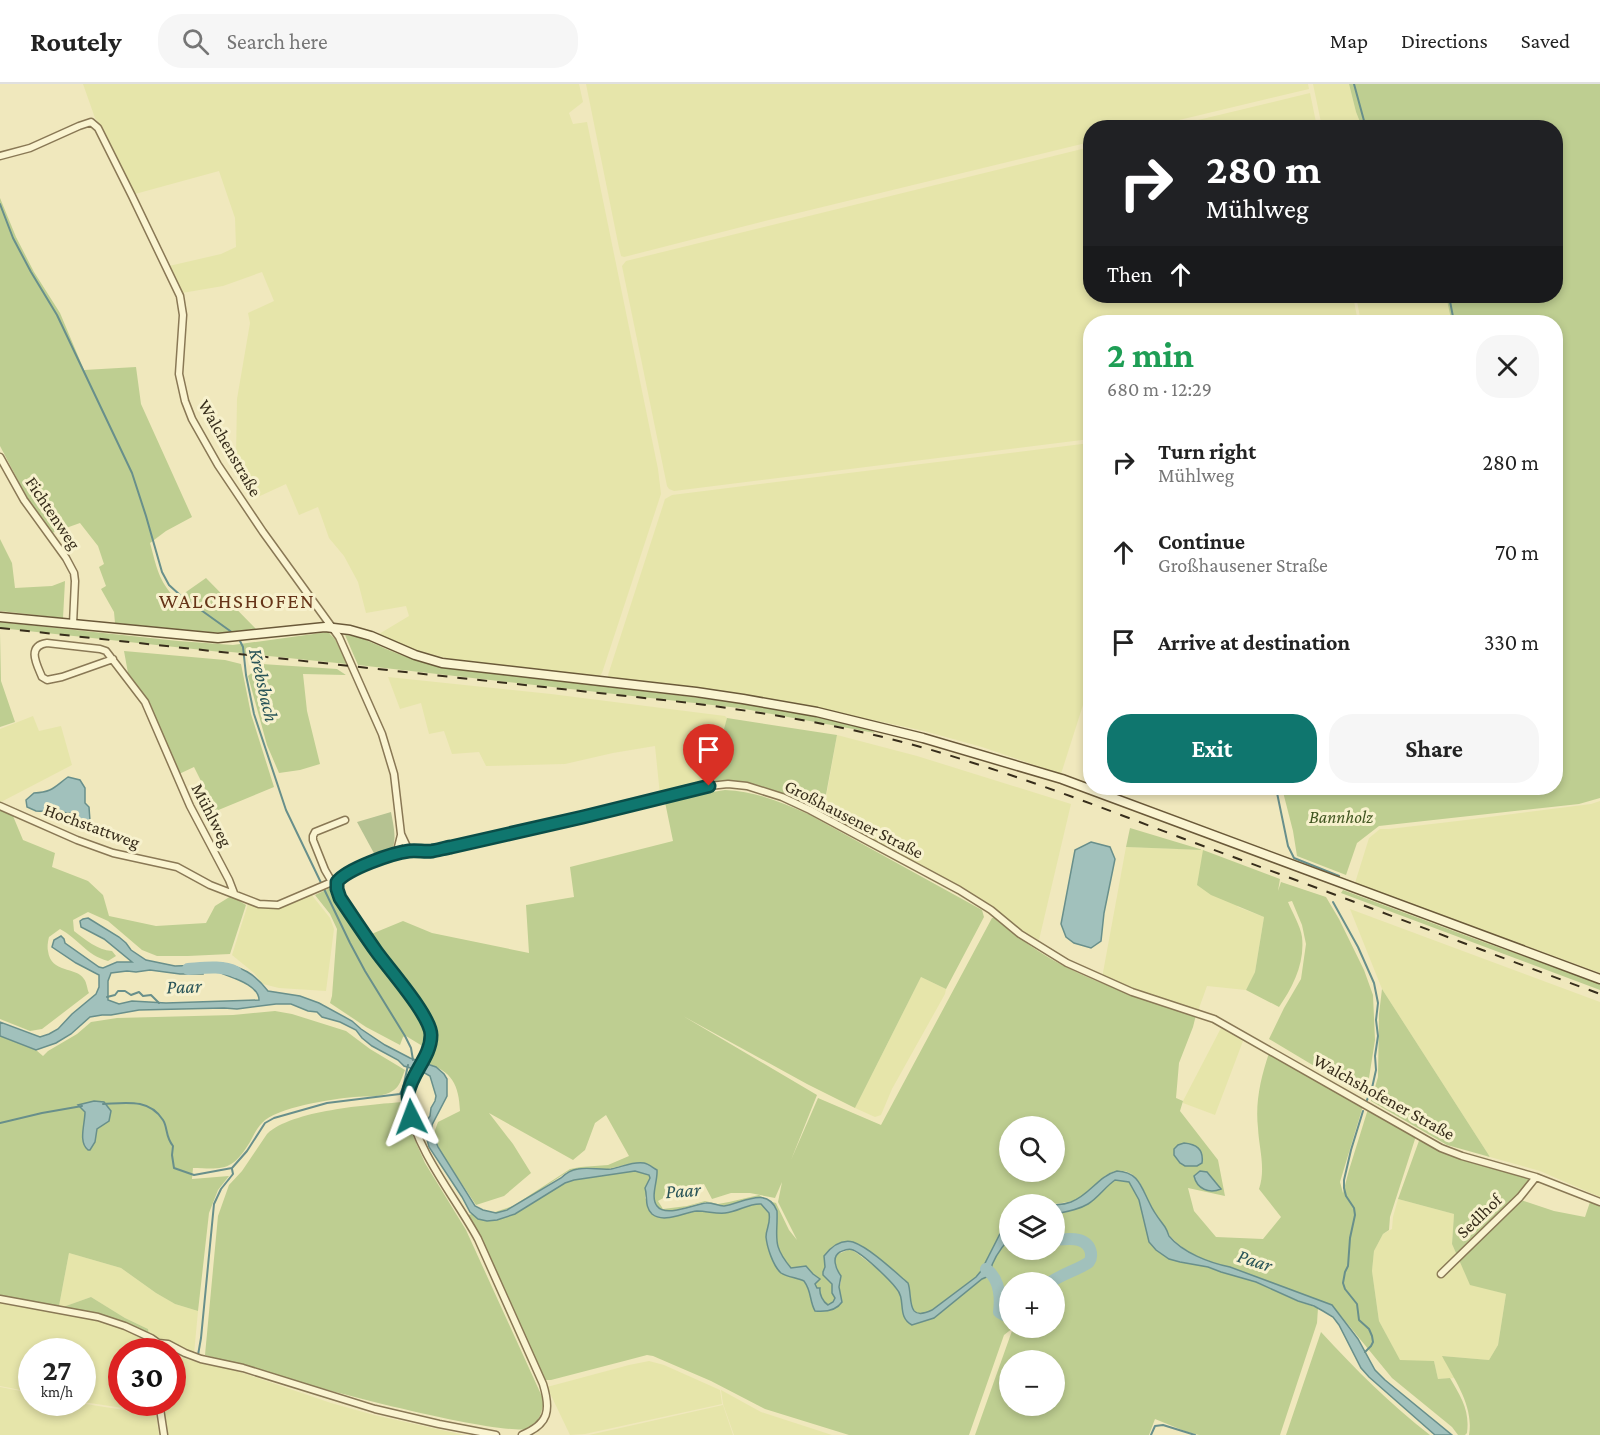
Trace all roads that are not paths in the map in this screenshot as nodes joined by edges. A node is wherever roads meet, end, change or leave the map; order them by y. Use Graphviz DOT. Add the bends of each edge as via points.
graph roads {
  1 [pos="0,156"];
  2 [pos="0,457"];
  3 [pos="0,616"];
  4 [pos="73,624"];
  5 [pos="333,628"];
  6 [pos="113,659"];
  7 [pos="1083,787"];
  8 [pos="1105,795"];
  9 [pos="0,806"];
  10 [pos="345,820"];
  11 [pos="401,834"];
  12 [pos="409,851"];
  13 [pos="400,853"];
  14 [pos="331,883"];
  15 [pos="234,893"];
  16 [pos="1600,979"];
  17 [pos="1196,1012"];
  18 [pos="1536,1177"];
  19 [pos="1600,1202"];
  20 [pos="1441,1274"];
  21 [pos="0,1299"];
  22 [pos="151,1338"];
  23 [pos="186,1353"];
  24 [pos="161,1416"];
  25 [pos="164,1435"];
  26 [pos="496,1435"];
  27 [pos="522,1435"];
  1 -- 5 [label="street, Walchenstraße" via="30,148 91,122 98,128 180,296 183,315 179,374 192,419 263,532"];
  2 -- 4 [label="street, Fichtenweg" via="24,500 71,566 75,581"];
  3 -- 4 [label="street"];
  4 -- 5 [label="street" via="207,638"];
  5 -- 7 [label="street" via="371,636 442,663 696,692 816,712 923,738"];
  5 -- 11 [label="street, Walchenstraße" via="382,734 394,774"];
  6 -- 6 [label="street, Mühlweg" via="100,649 47,643 40,644 34,653 42,678 47,680"];
  6 -- 15 [label="street, Mühlweg" via="148,709 176,776"];
  8 -- 16 [label="street"];
  9 -- 15 [label="street, Hochstattweg" via="77,840 113,853 177,867"];
  10 -- 14 [label="street" via="313,836"];
  11 -- 12 [label="street, Walchenstraße"];
  11 -- 13 [label="street, Walchenstraße"];
  12 -- 13 [label="street, Großhausener Straße"];
  12 -- 17 [label="street, Großhausener Straße" via="451,847 709,786 747,786 810,810 959,890 1066,963 1132,992"];
  13 -- 14 [label="street"];
  14 -- 15 [label="street" via="287,902 268,905"];
  14 -- 27 [label="street" via="427,1021 431,1035 408,1095 409,1107 432,1162 466,1216 543,1384 548,1413 537,1427"];
  17 -- 18 [label="street, Walchshofener Straße" via="1441,1148"];
  18 -- 19 [label="street, Walchshofener Straße"];
  18 -- 20 [label="street, Sedlhof"];
  21 -- 22 [label="street" via="98,1317"];
  23 -- 26 [label="street" via="375,1409"];
  24 -- 25 [label="street"];
}
